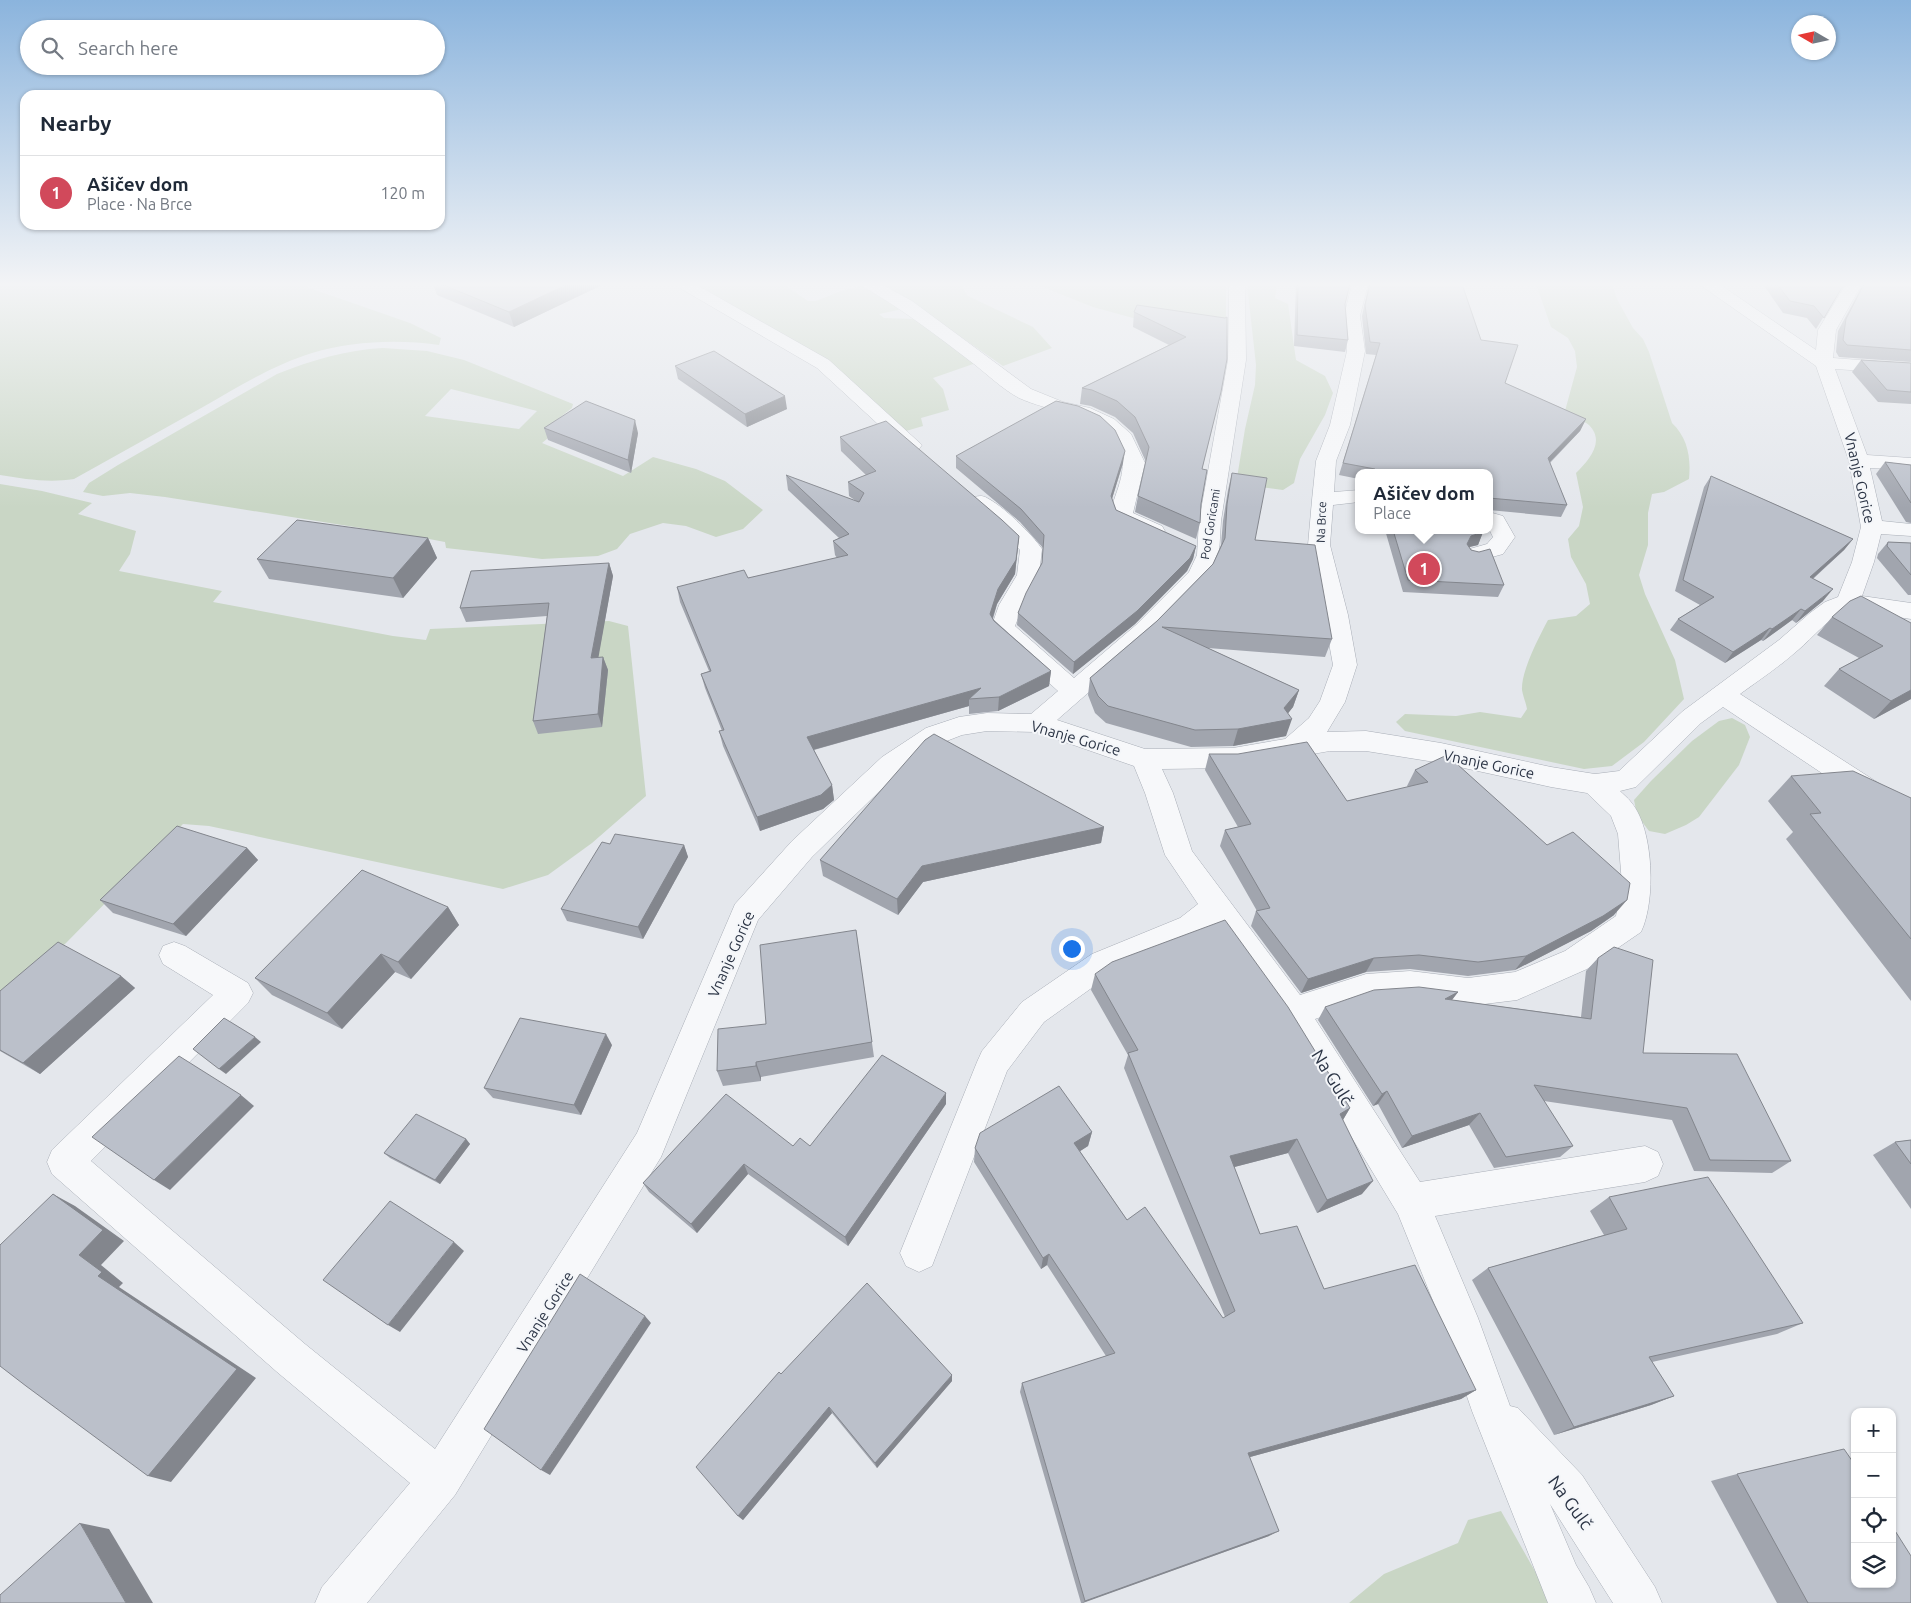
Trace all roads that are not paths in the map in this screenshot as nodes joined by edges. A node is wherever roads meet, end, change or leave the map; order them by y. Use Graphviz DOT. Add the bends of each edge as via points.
graph roads {
  1 [pos="814,359"];
  2 [pos="978,359"];
  3 [pos="1238,359"];
  4 [pos="1354,359"];
  5 [pos="1817,359"];
  6 [pos="1824,359"];
  7 [pos="1824,364"];
  8 [pos="1911,369"];
  9 [pos="925,457"];
  10 [pos="1859,461"];
  11 [pos="1911,464"];
  12 [pos="962,488"];
  13 [pos="1355,496"];
  14 [pos="1322,500"];
  15 [pos="1493,520"];
  16 [pos="1872,527"];
  17 [pos="1911,530"];
  18 [pos="1168,538"];
  19 [pos="1474,555"];
  20 [pos="1848,602"];
  21 [pos="1911,610"];
  22 [pos="1896,628"];
  23 [pos="1073,691"];
  24 [pos="1722,694"];
  25 [pos="1037,723"];
  26 [pos="1294,747"];
  27 [pos="1144,759"];
  28 [pos="1595,784"];
  29 [pos="1911,818"];
  30 [pos="1217,906"];
  31 [pos="174,955"];
  32 [pos="1293,1012"];
  33 [pos="1645,1164"];
  34 [pos="1411,1202"];
  35 [pos="918,1253"];
  36 [pos="1492,1411"];
  37 [pos="440,1480"];
  38 [pos="338,1603"];
  39 [pos="1573,1603"];
  40 [pos="1639,1603"];
  1 -- 9 [label="street"];
  2 -- 18 [label="street" via="1024,393 1083,412 1107,423 1124,438 1135,463 1123,516"];
  3 -- 23 [label="street, Pod Goricami" via="1210,521 1200,552 1199,575 1144,631"];
  4 -- 14 [label="street, Na Brce" via="1340,425 1326,460"];
  5 -- 7 [label="street"];
  6 -- 7 [label="street, Vnanje Gorice"];
  7 -- 8 [label="street"];
  7 -- 10 [label="street, Vnanje Gorice"];
  10 -- 11 [label="street"];
  10 -- 16 [label="street, Vnanje Gorice"];
  12 -- 23 [label="street" via="1031,549 1028,575 1011,605 1003,628"];
  13 -- 14 [label="street"];
  14 -- 26 [label="street, Na Brce" via="1319,545 1345,665 1332,702 1318,725"];
  15 -- 19 [label="street" via="1504,537 1496,549"];
  16 -- 17 [label="street"];
  16 -- 20 [label="street, Vnanje Gorice"];
  20 -- 21 [label="street"];
  20 -- 22 [label="street"];
  20 -- 24 [label="street, Vnanje Gorice" via="1833,607 1788,646"];
  23 -- 25 [label="street, Pod Goricami"];
  24 -- 28 [label="street, Vnanje Gorice" via="1692,717 1626,780"];
  24 -- 29 [label="street"];
  25 -- 27 [label="street, Vnanje Gorice"];
  25 -- 37 [label="street, Vnanje Gorice" via="987,722 959,726 935,735 877,777 802,849 746,913 649,1144"];
  26 -- 27 [label="street, Vnanje Gorice" via="1233,758"];
  26 -- 28 [label="street, Vnanje Gorice" via="1330,740 1366,741"];
  27 -- 30 [label="street, Na Gulč" via="1179,855"];
  28 -- 32 [label="street" via="1622,810 1632,834 1637,884 1630,923 1576,960 1517,986 1468,992 1410,985 1366,988"];
  30 -- 32 [label="street, Na Gulč"];
  30 -- 35 [label="street" via="1191,927 1103,963 1032,1012 994,1062"];
  31 -- 37 [label="street" via="237,993 65,1162 291,1358"];
  32 -- 34 [label="street, Na Gulč"];
  33 -- 34 [label="street"];
  34 -- 36 [label="street, Na Gulč" via="1459,1318"];
  36 -- 39 [label="street, Na Gulč" via="1560,1581"];
  36 -- 40 [label="street, Na Gulč" via="1566,1490"];
  37 -- 38 [label="street, Vnanje Gorice"];
}
